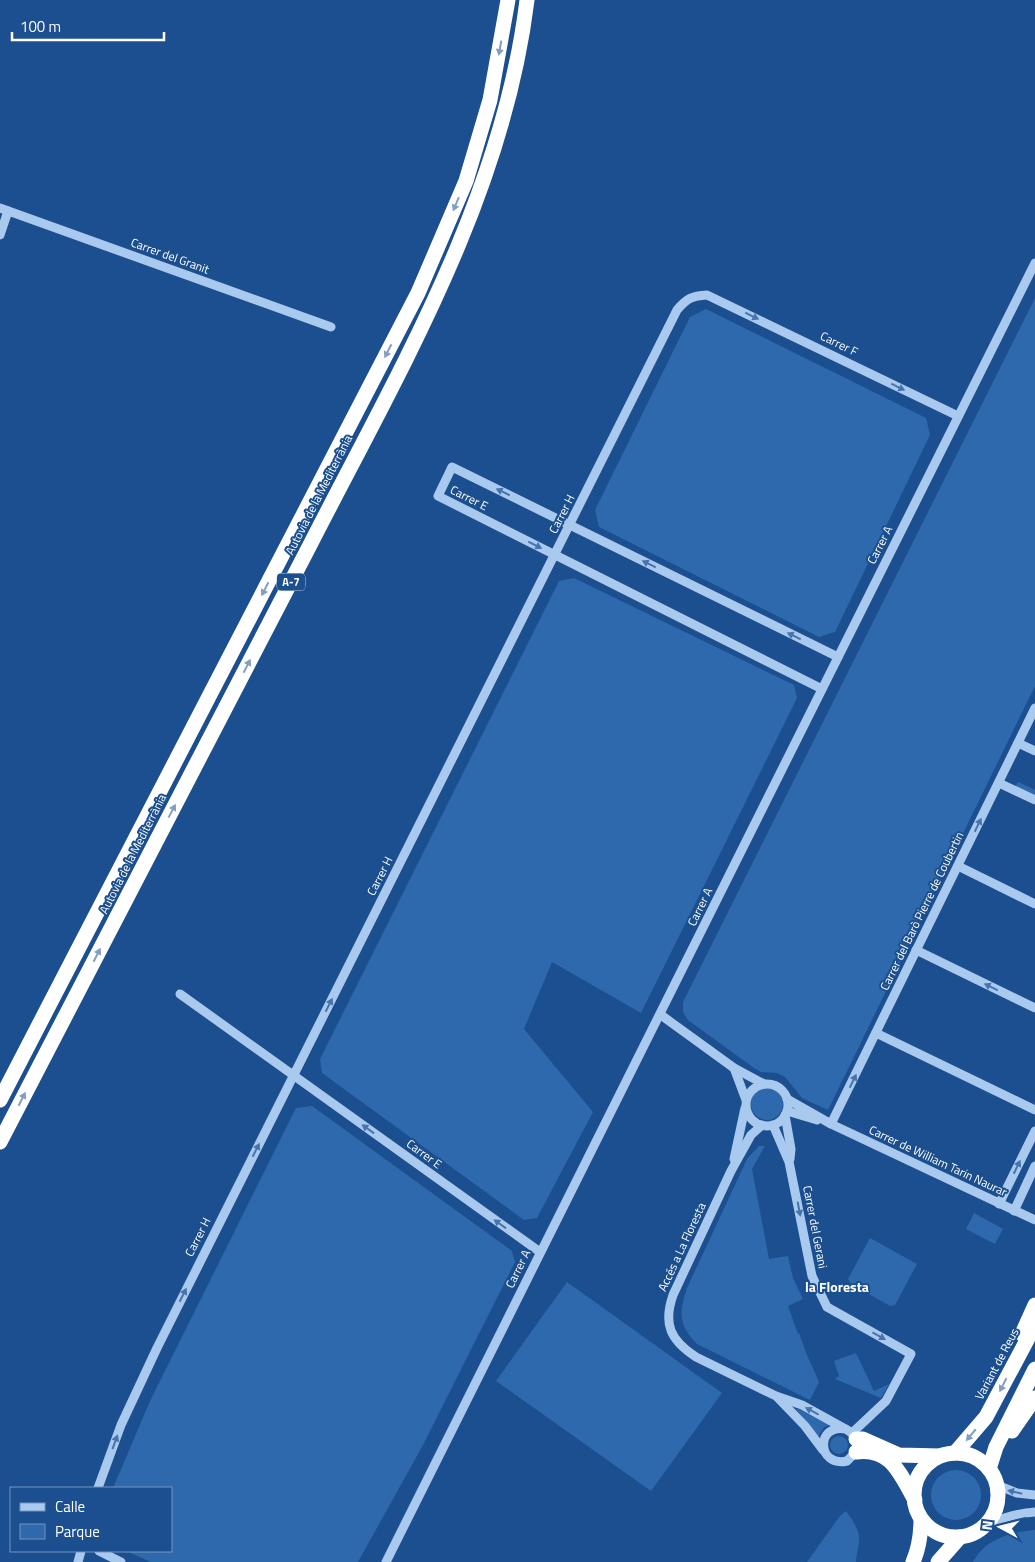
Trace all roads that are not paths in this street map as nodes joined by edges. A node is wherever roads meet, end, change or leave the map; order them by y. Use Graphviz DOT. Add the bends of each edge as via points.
graph roads {
  1 [pos="508,0"];
  2 [pos="527,0"];
  3 [pos="4,210"];
  4 [pos="0,235"];
  5 [pos="1035,263"];
  6 [pos="707,295"];
  7 [pos="331,328"];
  8 [pos="958,416"];
  9 [pos="570,526"];
  10 [pos="555,555"];
  11 [pos="838,657"];
  12 [pos="822,689"];
  13 [pos="1035,708"];
  14 [pos="1018,743"];
  15 [pos="1035,751"];
  16 [pos="999,783"];
  17 [pos="1035,800"];
  18 [pos="958,866"];
  19 [pos="1035,904"];
  20 [pos="916,950"];
  21 [pos="180,994"];
  22 [pos="1035,1008"];
  23 [pos="661,1014"];
  24 [pos="876,1033"];
  25 [pos="734,1068"];
  26 [pos="294,1076"];
  27 [pos="764,1084"];
  28 [pos="787,1099"];
  29 [pos="0,1100"];
  30 [pos="746,1102"];
  31 [pos="1035,1110"];
  32 [pos="786,1113"];
  33 [pos="831,1124"];
  34 [pos="762,1125"];
  35 [pos="773,1125"];
  36 [pos="1035,1131"];
  37 [pos="0,1142"];
  38 [pos="790,1162"];
  39 [pos="1035,1166"];
  40 [pos="731,1171"];
  41 [pos="999,1204"];
  42 [pos="1014,1211"];
  43 [pos="1035,1220"];
  44 [pos="540,1252"];
  45 [pos="1035,1306"];
  46 [pos="1035,1325"];
  47 [pos="1020,1352"];
  48 [pos="1035,1369"];
  49 [pos="776,1396"];
  50 [pos="1035,1398"];
  51 [pos="1004,1430"];
  52 [pos="853,1438"];
  53 [pos="825,1452"];
  54 [pos="948,1455"];
  55 [pos="989,1469"];
  56 [pos="997,1485"];
  57 [pos="98,1487"];
  58 [pos="1035,1495"];
  59 [pos="915,1501"];
  60 [pos="1035,1512"];
  61 [pos="921,1519"];
  62 [pos="988,1524"];
  63 [pos="960,1537"];
  64 [pos="101,1552"];
  65 [pos="121,1562"];
  66 [pos="386,1562"];
  67 [pos="913,1562"];
  68 [pos="938,1562"];
  1 -- 29 [label="highway, Autovia de la Mediterrània / A-7, one-way" via="490,100 466,181 418,293"];
  37 -- 2 [label="highway, Autovia de la Mediterrània / A-7, one-way" via="435,300 482,186 508,105"];
  3 -- 4 [label="street"];
  3 -- 7 [label="street, Carrer del Granit"];
  5 -- 8 [label="street, Carrer A"];
  6 -- 8 [label="street, Carrer F, one-way"];
  6 -- 9 [label="street, Carrer H" via="694,296 677,310"];
  8 -- 11 [label="street, Carrer A"];
  9 -- 10 [label="street, Carrer H"];
  9 -- 10 [label="street, Carrer E, one-way" via="452,467 438,496"];
  11 -- 9 [label="street, Carrer E, one-way"];
  10 -- 12 [label="street, Carrer E"];
  26 -- 10 [label="street, Carrer H, one-way"];
  11 -- 12 [label="street, Carrer A"];
  12 -- 23 [label="street, Carrer A"];
  13 -- 14 [label="street, Carrer del Barò Pierre de Coubertin"];
  14 -- 15 [label="street"];
  14 -- 16 [label="street, Carrer del Barò Pierre de Coubertin"];
  16 -- 17 [label="street"];
  18 -- 16 [label="street, Carrer del Barò Pierre de Coubertin, one-way"];
  18 -- 19 [label="street"];
  18 -- 20 [label="street, Carrer del Barò Pierre de Coubertin"];
  22 -- 20 [label="street, one-way"];
  20 -- 24 [label="street, Carrer del Barò Pierre de Coubertin"];
  21 -- 26 [label="street, Carrer E"];
  23 -- 25 [label="street"];
  23 -- 44 [label="street, Carrer A"];
  24 -- 31 [label="street"];
  33 -- 24 [label="street, Carrer del Barò Pierre de Coubertin, one-way"];
  25 -- 27 [label="street"];
  25 -- 30 [label="street"];
  44 -- 26 [label="street, Carrer E, one-way"];
  57 -- 26 [label="street, Carrer H, one-way" via="121,1426 157,1348"];
  27 -- 28 [label="street" via="776,1085"];
  27 -- 30 [label="street" via="753,1089"];
  28 -- 32 [label="street"];
  28 -- 33 [label="street, Carrer de William Tarin Naurar"];
  30 -- 34 [label="street" via="749,1116"];
  30 -- 40 [label="street, Accés a La Floresta"];
  32 -- 33 [label="street, Carrer de William Tarin Naurar"];
  32 -- 35 [label="street"];
  32 -- 38 [label="street, Carrer del Gerani"];
  33 -- 41 [label="street, Carrer de William Tarin Naurar"];
  34 -- 35 [label="street"];
  34 -- 40 [label="street, Accés a La Floresta" via="752,1135"];
  35 -- 38 [label="street, Carrer del Gerani"];
  41 -- 36 [label="street, one-way"];
  38 -- 52 [label="street, Carrer del Gerani, one-way" via="812,1276 827,1308 911,1354 886,1402"];
  39 -- 42 [label="street"];
  40 -- 49 [label="street, Accés a La Floresta" via="673,1294 668,1324 684,1349"];
  41 -- 42 [label="street, Carrer de William Tarin Naurar"];
  42 -- 43 [label="street, Carrer de William Tarin Naurar"];
  44 -- 66 [label="street, Carrer A"];
  45 -- 47 [label="highway" via="1018,1342"];
  46 -- 47 [label="highway, Variant de Reus"];
  47 -- 54 [label="highway, Variant de Reus, one-way" via="986,1418"];
  48 -- 51 [label="highway"];
  52 -- 49 [label="street, Accés a La Floresta, one-way" via="802,1406"];
  49 -- 53 [label="street, Accés a La Floresta"];
  50 -- 51 [label="highway" via="1011,1433"];
  51 -- 55 [label="highway"];
  52 -- 53 [label="street" via="835,1429 824,1441"];
  52 -- 53 [label="street" via="850,1459 841,1462 831,1460"];
  52 -- 54 [label="highway" via="863,1439 899,1455"];
  52 -- 59 [label="highway" via="893,1464"];
  54 -- 55 [label="highway" via="974,1457"];
  54 -- 59 [label="highway" via="922,1471 916,1485"];
  55 -- 56 [label="highway"];
  58 -- 56 [label="street, one-way" via="1017,1493"];
  56 -- 62 [label="highway" via="997,1505"];
  59 -- 61 [label="highway"];
  60 -- 62 [label="street"];
  61 -- 63 [label="highway" via="938,1533"];
  61 -- 67 [label="highway"];
  62 -- 63 [label="highway" via="973,1534"];
  63 -- 68 [label="highway"];
  64 -- 65 [label="street"];
}
